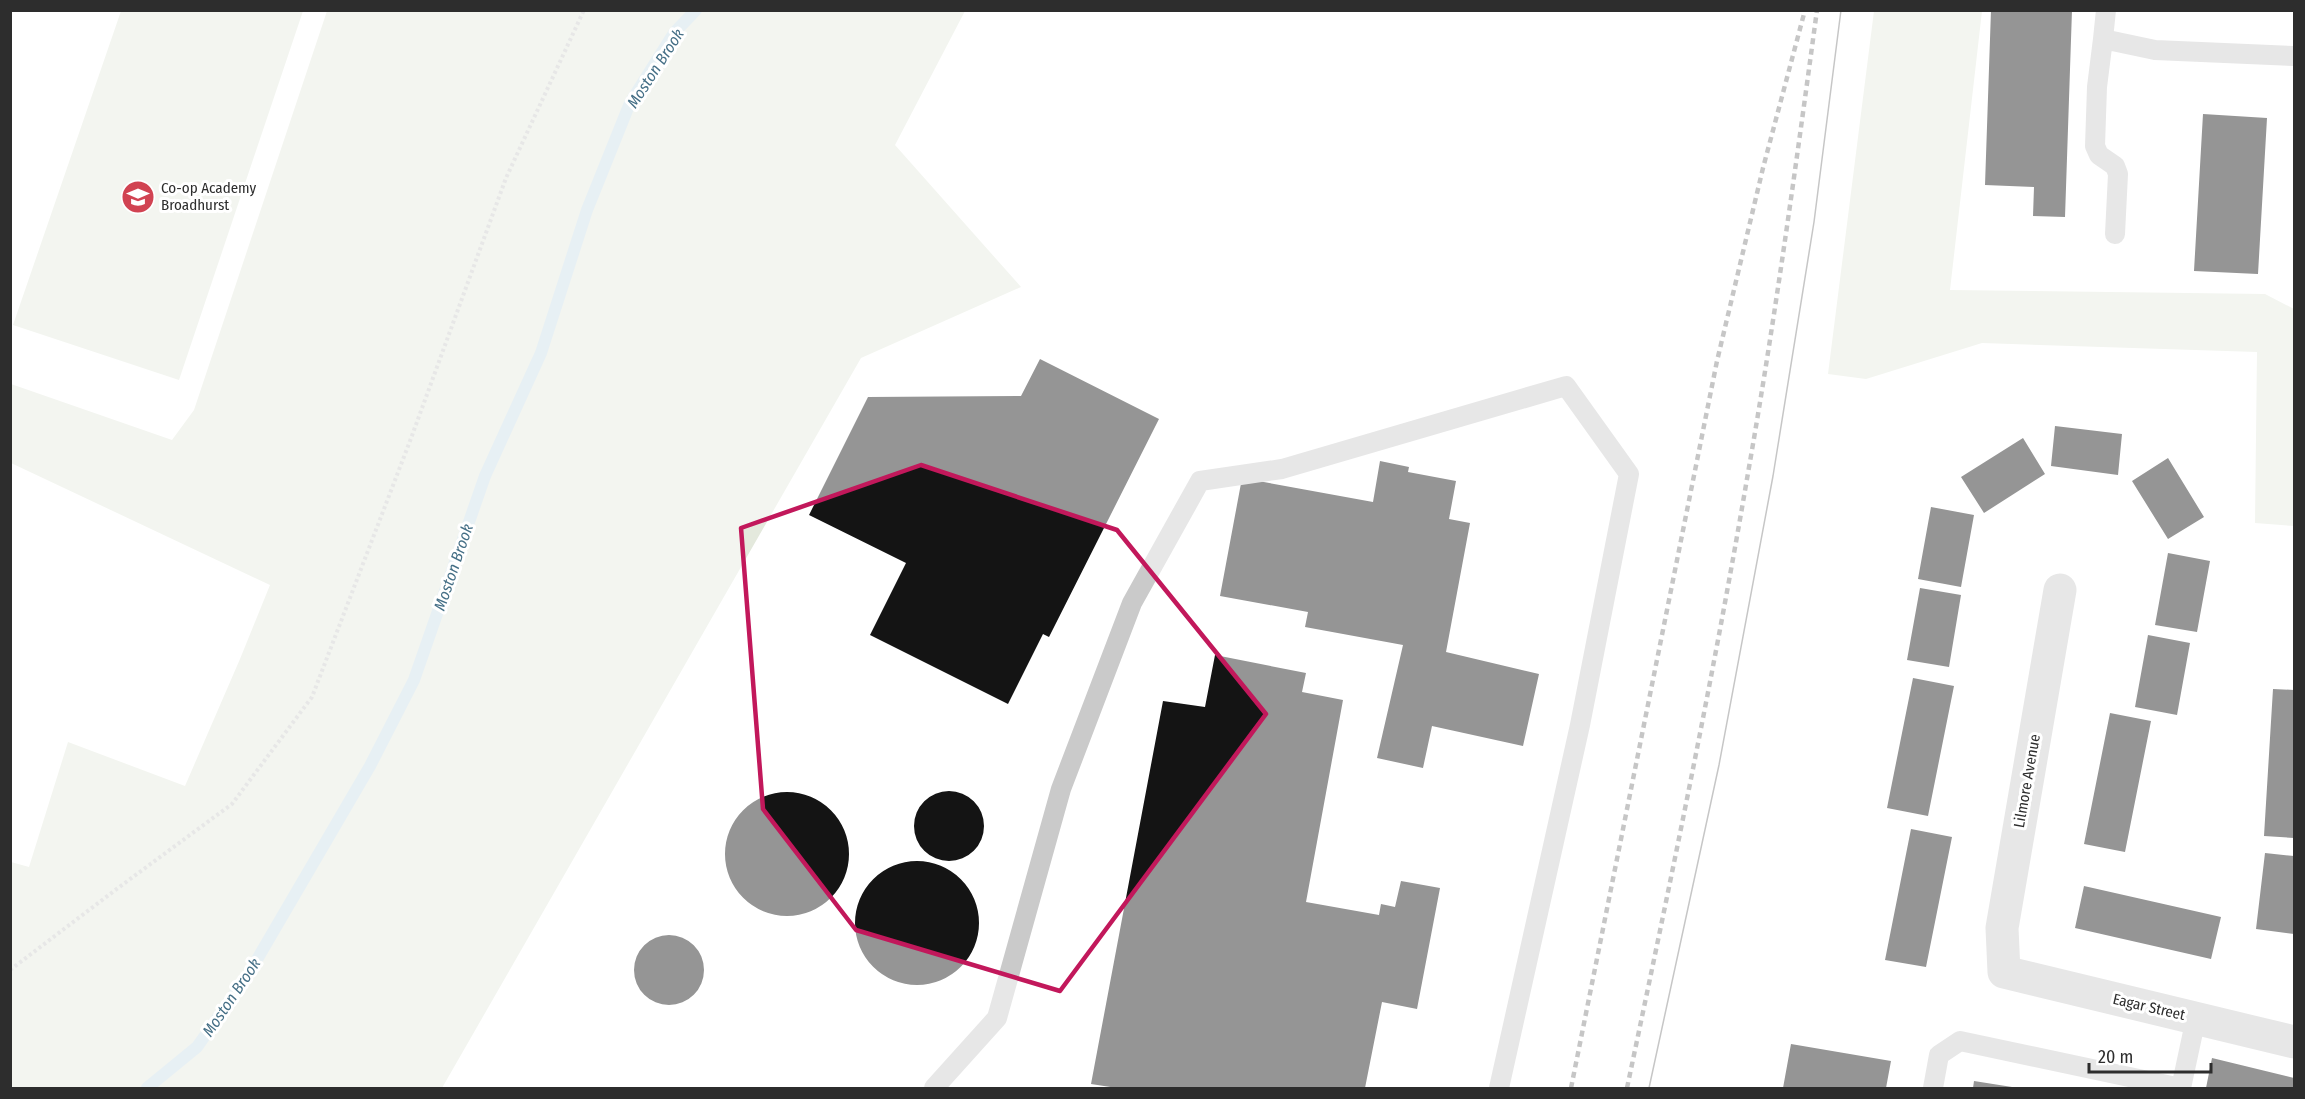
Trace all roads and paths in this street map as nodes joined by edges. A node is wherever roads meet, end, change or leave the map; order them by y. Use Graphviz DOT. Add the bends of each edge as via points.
graph roads {
  1 [pos="584,10"];
  2 [pos="2106,10"];
  3 [pos="2103,39"];
  4 [pos="2295,56"];
  5 [pos="2115,234"];
  6 [pos="2060,590"];
  7 [pos="10,970"];
  8 [pos="2004,972"];
  9 [pos="2196,1018"];
  10 [pos="2295,1042"];
  11 [pos="934,1089"];
  12 [pos="1499,1089"];
  13 [pos="1933,1089"];
  1 -- 7 [label="path" via="506,178 312,697 232,804"];
  2 -- 3 [label="lane"];
  3 -- 4 [label="lane" via="2155,50"];
  3 -- 5 [label="lane" via="2095,146 2118,174"];
  6 -- 8 [label="street, Lilmore Avenue" via="2002,927"];
  8 -- 9 [label="street, Eagar Street"];
  9 -- 10 [label="street, Eagar Street"];
  9 -- 13 [label="lane" via="2181,1088 1960,1041 1939,1055"];
  11 -- 12 [label="lane" via="997,1018 1061,789 1132,603 1200,481 1282,469 1566,386 1629,474 1580,725"];
}
